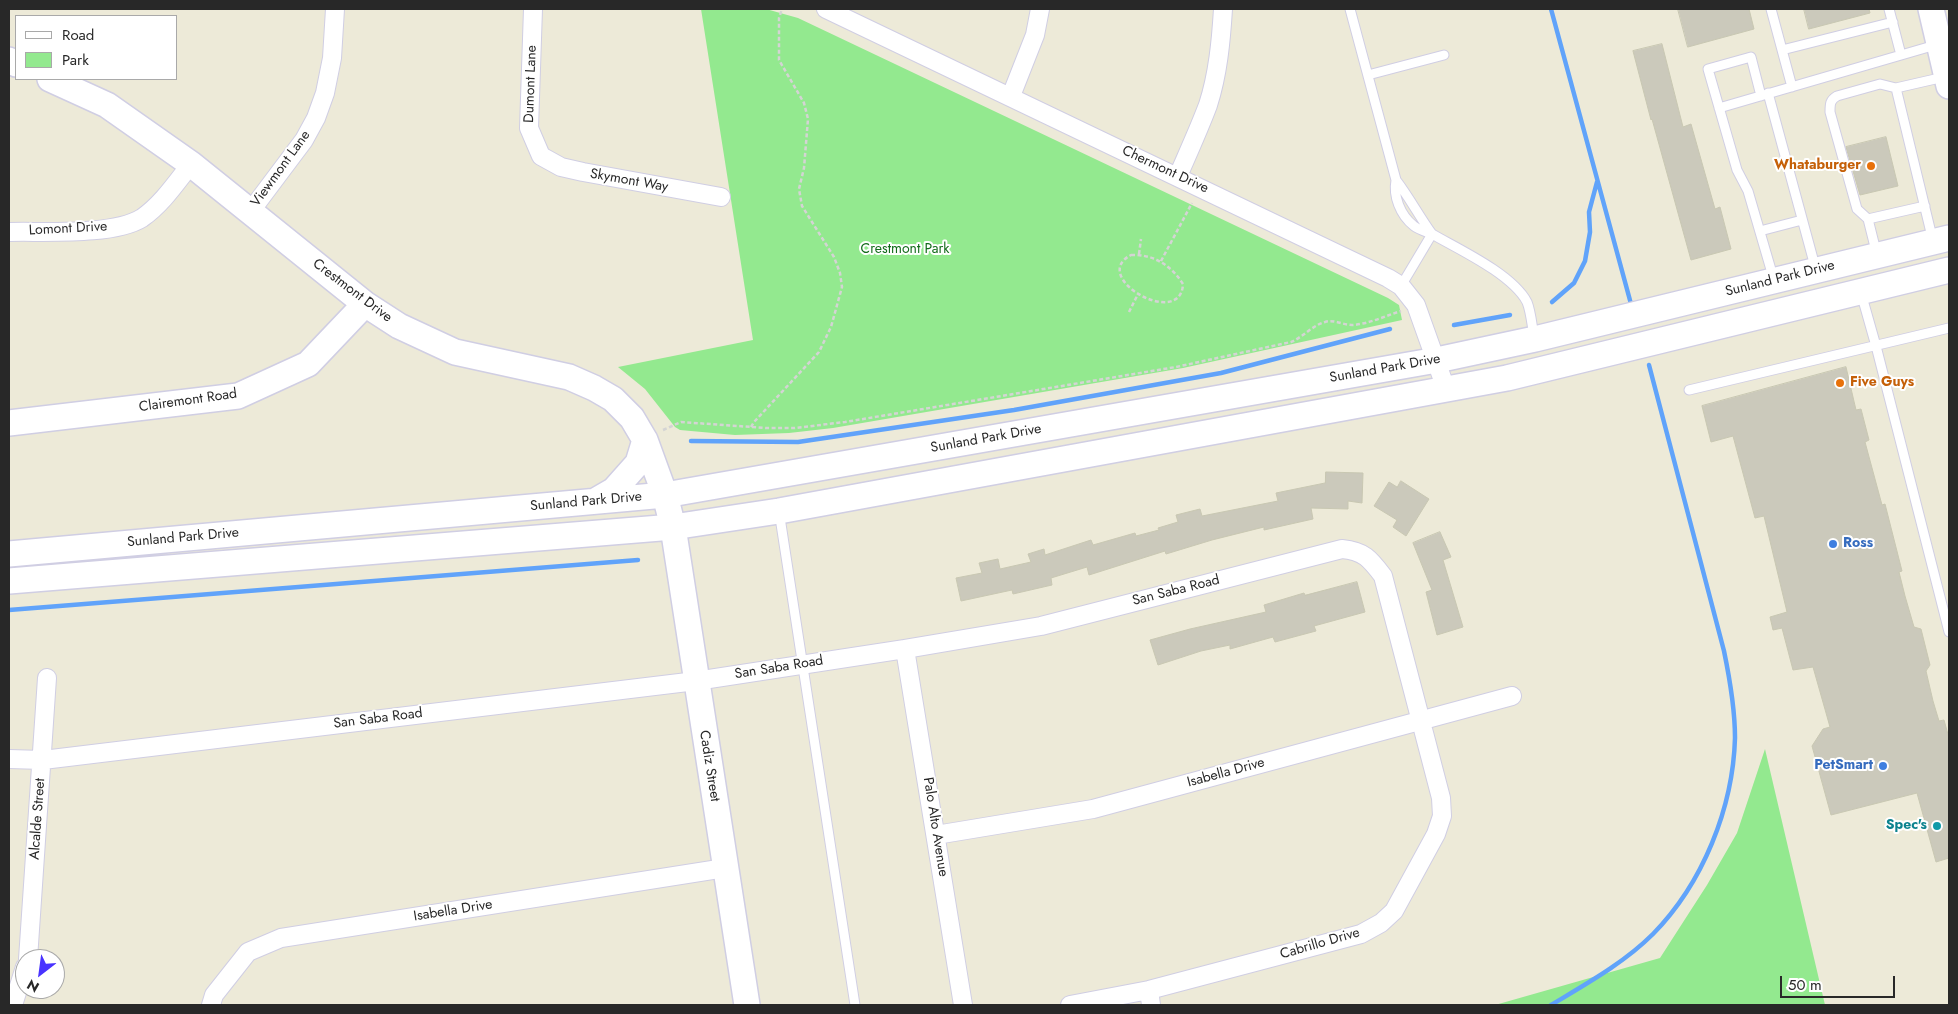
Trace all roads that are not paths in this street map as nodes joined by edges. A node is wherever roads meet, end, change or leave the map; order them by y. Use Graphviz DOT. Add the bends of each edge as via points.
graph roads {
  1 [pos="335,9"];
  2 [pos="533,9"];
  3 [pos="826,9"];
  4 [pos="1040,9"];
  5 [pos="1223,9"];
  6 [pos="1350,9"];
  7 [pos="1771,9"];
  8 [pos="1890,9"];
  9 [pos="1931,9"];
  10 [pos="1893,22"];
  11 [pos="1942,36"];
  12 [pos="1782,50"];
  13 [pos="1444,55"];
  14 [pos="1901,55"];
  15 [pos="1368,75"];
  16 [pos="52,80"];
  17 [pos="1948,81"];
  18 [pos="1792,86"];
  19 [pos="1896,88"];
  20 [pos="1765,94"];
  21 [pos="1011,96"];
  22 [pos="1719,108"];
  23 [pos="541,156"];
  24 [pos="191,164"];
  25 [pos="1178,176"];
  26 [pos="721,197"];
  27 [pos="1925,206"];
  28 [pos="250,212"];
  29 [pos="1868,219"];
  30 [pos="1802,220"];
  31 [pos="1760,231"];
  32 [pos="9,232"];
  33 [pos="1432,234"];
  34 [pos="1941,240"];
  35 [pos="1877,255"];
  36 [pos="1816,270"];
  37 [pos="1949,270"];
  38 [pos="1774,280"];
  39 [pos="1401,286"];
  40 [pos="1860,292"];
  41 [pos="365,304"];
  42 [pos="1949,328"];
  43 [pos="1535,339"];
  44 [pos="1876,346"];
  45 [pos="1437,360"];
  46 [pos="1446,389"];
  47 [pos="1690,390"];
  48 [pos="9,423"];
  49 [pos="654,435"];
  50 [pos="665,495"];
  51 [pos="594,501"];
  52 [pos="779,511"];
  53 [pos="673,527"];
  54 [pos="9,554"];
  55 [pos="9,581"];
  56 [pos="1947,614"];
  57 [pos="1949,632"];
  58 [pos="905,649"];
  59 [pos="803,665"];
  60 [pos="47,678"];
  61 [pos="696,681"];
  62 [pos="1512,696"];
  63 [pos="1421,720"];
  64 [pos="9,758"];
  65 [pos="43,760"];
  66 [pos="936,835"];
  67 [pos="726,868"];
  68 [pos="29,949"];
  69 [pos="1150,998"];
  70 [pos="211,1005"];
  71 [pos="747,1005"];
  72 [pos="855,1005"];
  73 [pos="963,1005"];
  74 [pos="1070,1005"];
  1 -- 28 [label="street, Viewmont Lane" via="332,58 325,94 316,118 304,140"];
  2 -- 23 [label="street, Dumont Lane" via="529,128"];
  3 -- 21 [label="street, Chermont Drive"];
  4 -- 21 [label="street" via="1036,36"];
  5 -- 25 [label="street" via="1220,46 1208,104"];
  6 -- 15 [label="lane"];
  7 -- 12 [label="lane"];
  8 -- 10 [label="lane"];
  9 -- 11 [label="main road"];
  10 -- 12 [label="lane"];
  10 -- 14 [label="lane"];
  11 -- 14 [label="lane"];
  11 -- 17 [label="main road"];
  12 -- 18 [label="lane"];
  13 -- 15 [label="lane"];
  14 -- 18 [label="lane"];
  15 -- 33 [label="lane" via="1396,180"];
  16 -- 24 [label="main road, Crestmont Drive" via="107,105"];
  17 -- 19 [label="lane"];
  18 -- 20 [label="lane"];
  19 -- 27 [label="lane"];
  19 -- 29 [label="lane" via="1880,84 1837,96 1830,105 1856,209"];
  20 -- 22 [label="lane"];
  20 -- 22 [label="lane" via="1751,57 1708,69"];
  20 -- 30 [label="lane"];
  21 -- 25 [label="street, Chermont Drive"];
  22 -- 31 [label="lane" via="1737,170 1748,191"];
  23 -- 26 [label="street, Skymont Way" via="561,167"];
  24 -- 28 [label="main road, Crestmont Drive"];
  24 -- 32 [label="street, Lomont Drive" via="160,203 141,218 123,226 98,230"];
  25 -- 39 [label="street, Chermont Drive"];
  27 -- 29 [label="lane"];
  27 -- 34 [label="lane"];
  28 -- 41 [label="main road, Crestmont Drive"];
  29 -- 35 [label="lane"];
  30 -- 31 [label="lane"];
  30 -- 36 [label="lane"];
  31 -- 38 [label="lane"];
  33 -- 39 [label="lane"];
  33 -- 43 [label="lane" via="1505,277 1518,290 1527,303"];
  34 -- 35 [label="main road, Sunland Park Drive"];
  35 -- 36 [label="main road, Sunland Park Drive"];
  36 -- 38 [label="main road, Sunland Park Drive"];
  37 -- 40 [label="main road, Sunland Park Drive"];
  38 -- 43 [label="main road, Sunland Park Drive"];
  39 -- 45 [label="street, Chermont Drive" via="1416,305"];
  40 -- 44 [label="lane"];
  40 -- 46 [label="main road, Sunland Park Drive" via="1506,378"];
  41 -- 48 [label="main road, Clairemont Road" via="308,364 238,396"];
  41 -- 49 [label="main road, Crestmont Drive" via="399,326 456,352 569,377 594,388 613,399"];
  42 -- 44 [label="lane"];
  43 -- 45 [label="main road, Sunland Park Drive"];
  44 -- 47 [label="lane"];
  44 -- 56 [label="lane"];
  45 -- 46 [label="street, Chermont Drive"];
  45 -- 50 [label="main road, Sunland Park Drive"];
  46 -- 52 [label="main road, Sunland Park Drive"];
  49 -- 50 [label="main road, Crestmont Drive"];
  49 -- 51 [label="main road" via="625,479 614,490"];
  50 -- 51 [label="main road, Sunland Park Drive"];
  50 -- 53 [label="main road, Crestmont Drive"];
  51 -- 54 [label="main road, Sunland Park Drive"];
  52 -- 53 [label="main road, Sunland Park Drive"];
  52 -- 59 [label="lane"];
  53 -- 55 [label="main road, Sunland Park Drive"];
  53 -- 61 [label="main road, Cadiz Street"];
  56 -- 57 [label="lane"];
  58 -- 59 [label="street, San Saba Road"];
  58 -- 63 [label="street, San Saba Road" via="1040,626 1342,549 1356,550 1371,560 1383,576"];
  58 -- 66 [label="street, Palo Alto Avenue"];
  59 -- 61 [label="street, San Saba Road"];
  59 -- 72 [label="lane"];
  60 -- 65 [label="street, Alcalde Street"];
  61 -- 65 [label="street, San Saba Road"];
  61 -- 67 [label="main road, Cadiz Street"];
  62 -- 63 [label="street, Isabella Drive"];
  63 -- 66 [label="street, Isabella Drive" via="1094,809"];
  63 -- 69 [label="street, Cabrillo Drive" via="1441,798 1442,816 1436,834 1394,911 1361,934"];
  64 -- 65 [label="street, San Saba Road"];
  65 -- 68 [label="street, Alcalde Street"];
  66 -- 73 [label="street, Palo Alto Avenue"];
  67 -- 70 [label="street, Isabella Drive" via="281,938 248,952 214,995"];
  67 -- 71 [label="main road, Cadiz Street"];
  69 -- 74 [label="street, Cabrillo Drive"];
}
